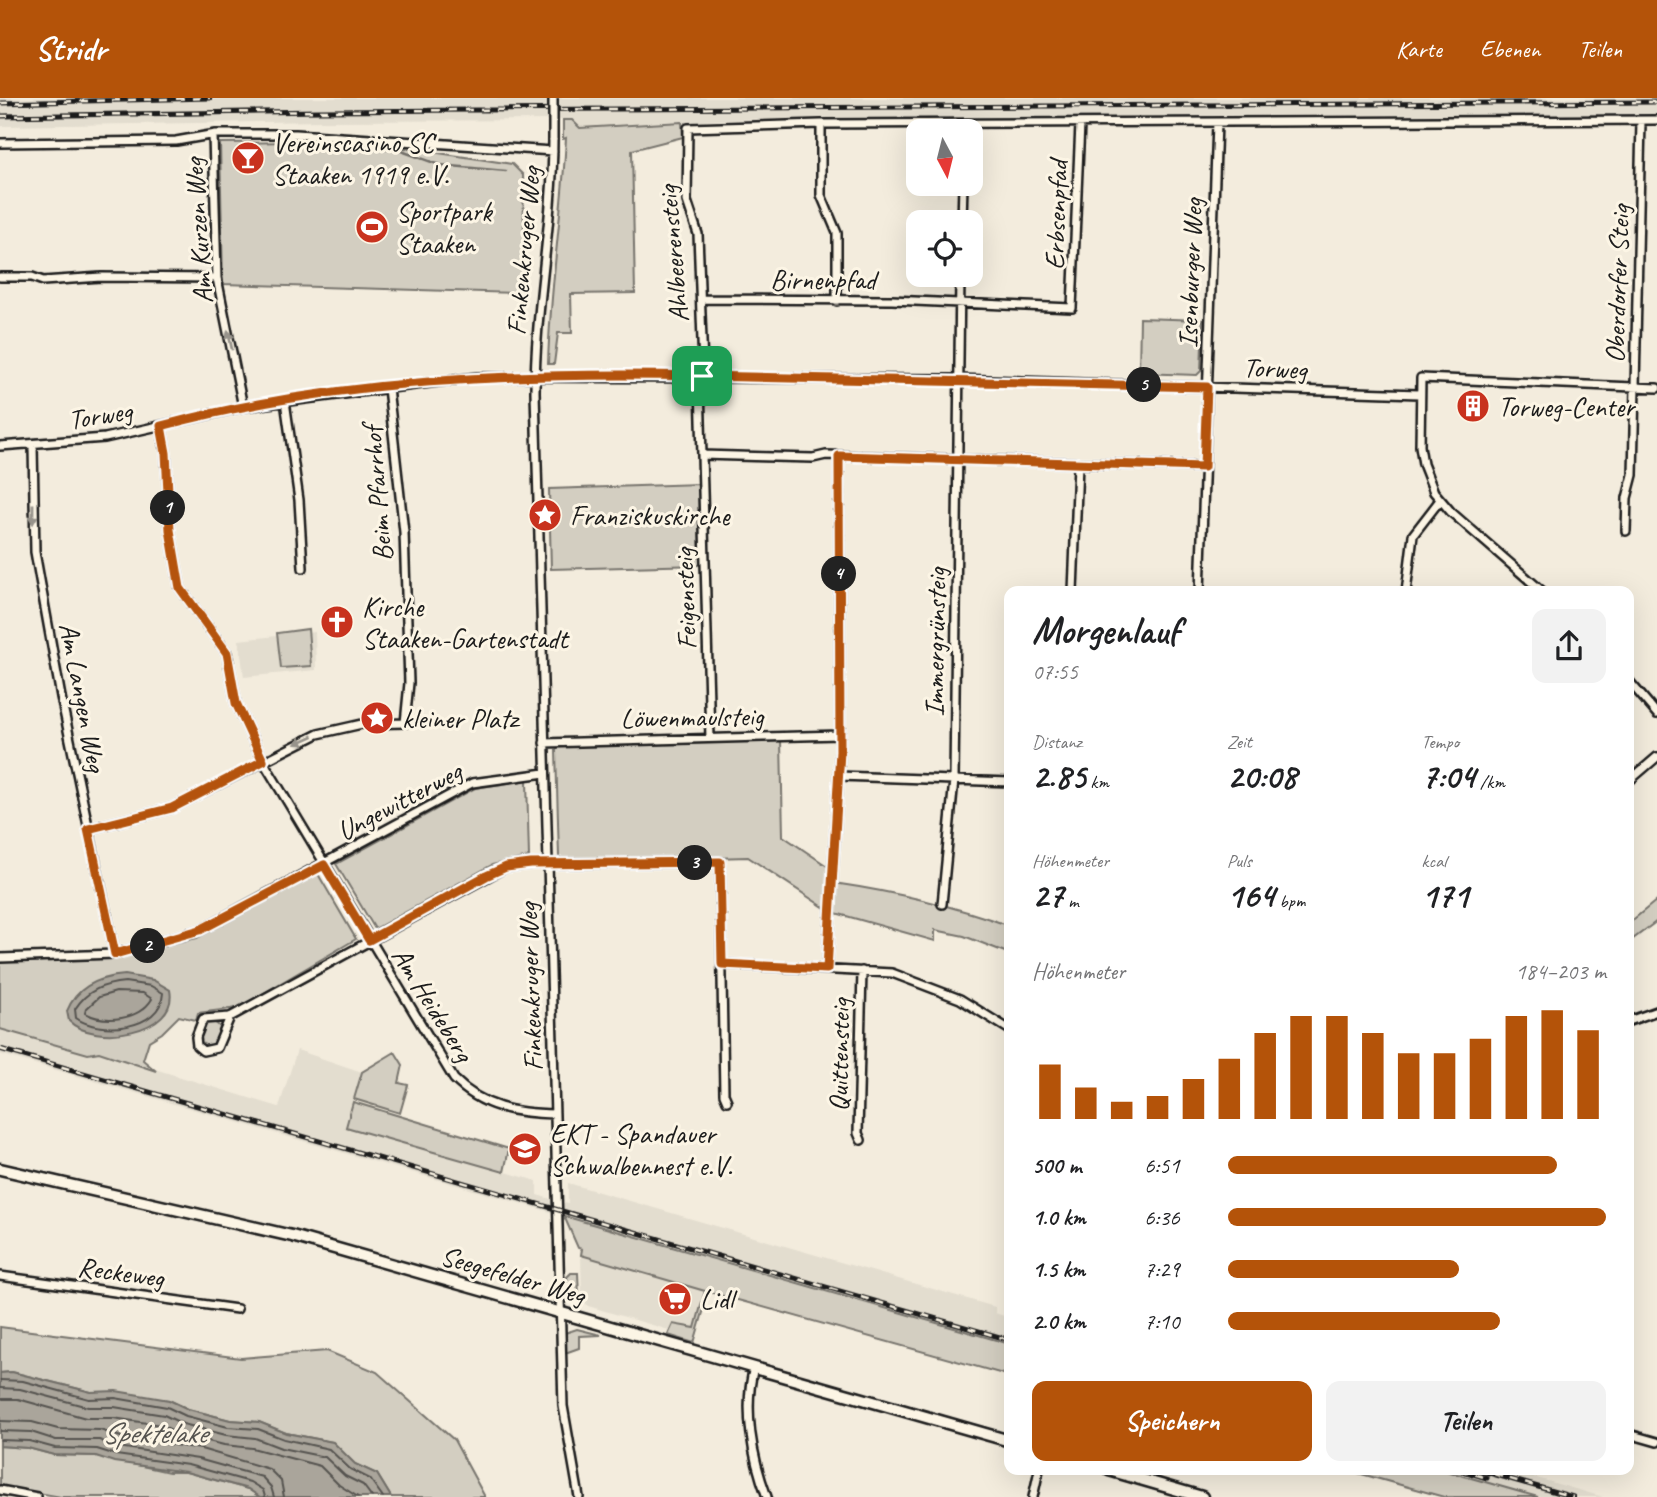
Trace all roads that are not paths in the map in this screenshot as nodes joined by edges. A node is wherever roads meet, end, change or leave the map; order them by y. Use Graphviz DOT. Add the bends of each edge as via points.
graph roads {
  1 [pos="553,98"];
  2 [pos="1657,120"];
  3 [pos="1641,121"];
  4 [pos="1217,123"];
  5 [pos="821,124"];
  6 [pos="1080,124"];
  7 [pos="906,126"];
  8 [pos="984,127"];
  9 [pos="213,135"];
  10 [pos="0,143"];
  11 [pos="553,151"];
  12 [pos="0,277"];
  13 [pos="217,278"];
  14 [pos="960,287"];
  15 [pos="701,299"];
  16 [pos="837,301"];
  17 [pos="959,302"];
  18 [pos="1072,308"];
  19 [pos="535,376"];
  20 [pos="702,376"];
  21 [pos="958,379"];
  22 [pos="1207,387"];
  23 [pos="1636,387"];
  24 [pos="388,388"];
  25 [pos="1657,388"];
  26 [pos="1419,394"];
  27 [pos="285,401"];
  28 [pos="243,407"];
  29 [pos="161,426"];
  30 [pos="0,446"];
  31 [pos="33,446"];
  32 [pos="702,455"];
  33 [pos="839,456"];
  34 [pos="957,459"];
  35 [pos="1078,464"];
  36 [pos="1204,467"];
  37 [pos="1440,500"];
  38 [pos="1626,531"];
  39 [pos="303,568"];
  40 [pos="1073,586"];
  41 [pos="1200,586"];
  42 [pos="1407,586"];
  43 [pos="1536,586"];
  44 [pos="1634,687"];
  45 [pos="1657,714"];
  46 [pos="840,735"];
  47 [pos="710,738"];
  48 [pos="544,743"];
  49 [pos="1657,757"];
  50 [pos="263,761"];
  51 [pos="545,773"];
  52 [pos="839,776"];
  53 [pos="1634,777"];
  54 [pos="954,780"];
  55 [pos="1004,782"];
  56 [pos="88,829"];
  57 [pos="548,864"];
  58 [pos="324,865"];
  59 [pos="942,904"];
  60 [pos="369,940"];
  61 [pos="115,954"];
  62 [pos="0,958"];
  63 [pos="722,964"];
  64 [pos="827,969"];
  65 [pos="862,971"];
  66 [pos="1657,1011"];
  67 [pos="230,1017"];
  68 [pos="1634,1019"];
  69 [pos="1004,1027"];
  70 [pos="727,1101"];
  71 [pos="555,1114"];
  72 [pos="861,1140"];
  73 [pos="0,1169"];
  74 [pos="0,1276"];
  75 [pos="237,1308"];
  76 [pos="561,1312"];
  77 [pos="754,1367"];
  78 [pos="1634,1435"];
  79 [pos="1004,1439"];
  80 [pos="1657,1442"];
  81 [pos="1037,1475"];
  82 [pos="1124,1475"];
  83 [pos="0,1490"];
  84 [pos="1182,1494"];
  85 [pos="27,1496"];
  86 [pos="37,1497"];
  87 [pos="579,1497"];
  88 [pos="767,1497"];
  89 [pos="1033,1497"];
  90 [pos="1202,1497"];
  1 -- 11 [label="street, Finkenkruger Weg, bridge"];
  2 -- 3 [label="street"];
  3 -- 4 [label="street"];
  3 -- 23 [label="street, Oberdorfer Steig"];
  4 -- 6 [label="street"];
  4 -- 22 [label="street, Isenburger Weg"];
  5 -- 7 [label="street"];
  5 -- 15 [label="street, Ahlbeerensteig" via="688,128 687,201 698,234"];
  5 -- 16 [label="street" via="821,195 837,233"];
  6 -- 8 [label="street"];
  6 -- 18 [label="street, Erbsenpfad"];
  9 -- 10 [label="street" via="176,141"];
  9 -- 11 [label="street" via="296,134"];
  9 -- 13 [label="street, Am Kurzen Weg"];
  11 -- 19 [label="street, Finkenkruger Weg"];
  12 -- 13 [label="street" via="43,281"];
  28 -- 13 [label="street, Am Kurzen Weg, one-way"];
  14 -- 17 [label="street, Immergrünsteig"];
  15 -- 16 [label="street, Birnenpfad"];
  15 -- 20 [label="street, Ahlbeerensteig"];
  16 -- 17 [label="street, Birnenpfad"];
  17 -- 18 [label="street, Birnenpfad"];
  17 -- 21 [label="street, Immergrünsteig"];
  19 -- 20 [label="street, Torweg"];
  19 -- 24 [label="street, Torweg" via="477,377"];
  19 -- 48 [label="street, Finkenkruger Weg"];
  20 -- 21 [label="street, Torweg"];
  20 -- 32 [label="street, Feigensteig"];
  21 -- 22 [label="street, Torweg"];
  21 -- 34 [label="street, Immergrünsteig"];
  22 -- 26 [label="street, Torweg"];
  22 -- 36 [label="street, Isenburger Weg"];
  23 -- 25 [label="street"];
  23 -- 26 [label="street" via="1421,378"];
  23 -- 38 [label="street, Oberdorfer Steig"];
  24 -- 27 [label="street, Torweg"];
  24 -- 50 [label="street, Beim Pfarrhof, one-way" via="404,532 409,683 405,723 362,724 318,734"];
  26 -- 37 [label="street" via="1423,464"];
  27 -- 28 [label="street, Torweg"];
  27 -- 39 [label="street"];
  28 -- 29 [label="street, Torweg"];
  29 -- 31 [label="street, Torweg"];
  29 -- 50 [label="street, Am Heideberg" via="180,588 227,653 239,710"];
  30 -- 31 [label="street, Torweg"];
  31 -- 56 [label="street, Am Langen Weg, one-way" via="35,552"];
  32 -- 33 [label="street"];
  32 -- 47 [label="street, Feigensteig"];
  33 -- 34 [label="street"];
  33 -- 46 [label="street"];
  34 -- 35 [label="street"];
  34 -- 54 [label="street, Immergrünsteig"];
  35 -- 36 [label="street"];
  35 -- 40 [label="street"];
  36 -- 41 [label="street, Isenburger Weg"];
  37 -- 42 [label="street" via="1413,535"];
  37 -- 43 [label="street"];
  44 -- 45 [label="street"];
  46 -- 47 [label="street, Löwenmaulsteig"];
  46 -- 52 [label="street"];
  47 -- 48 [label="street, Löwenmaulsteig"];
  48 -- 51 [label="street, Finkenkruger Weg"];
  49 -- 53 [label="street"];
  50 -- 56 [label="street" via="172,808"];
  50 -- 58 [label="street, Am Heideberg"];
  51 -- 57 [label="street, Finkenkruger Weg"];
  51 -- 58 [label="street, Ungewitterweg" via="472,783"];
  52 -- 54 [label="street"];
  52 -- 64 [label="street"];
  54 -- 55 [label="street"];
  54 -- 59 [label="street, Immergrünsteig"];
  56 -- 61 [label="street, Am Langen Weg"];
  57 -- 60 [label="street" via="496,871"];
  57 -- 63 [label="street" via="720,862"];
  57 -- 71 [label="street, Finkenkruger Weg"];
  58 -- 60 [label="street, Am Heideberg"];
  58 -- 61 [label="street, Ungewitterweg" via="200,930"];
  60 -- 67 [label="street"];
  60 -- 71 [label="street, Am Heideberg" via="460,1086 508,1111"];
  61 -- 62 [label="street, Ungewitterweg"];
  63 -- 64 [label="street"];
  63 -- 70 [label="street"];
  64 -- 65 [label="street"];
  65 -- 69 [label="street" via="892,973 933,987"];
  65 -- 72 [label="street, Quittensteig"];
  66 -- 68 [label="street"];
  67 -- 67 [label="street" via="203,1019 196,1037 203,1051 217,1048"];
  71 -- 76 [label="street, Finkenkruger Weg"];
  73 -- 76 [label="street, Seegefelder Weg" via="292,1236"];
  74 -- 75 [label="street, Reckeweg"];
  76 -- 77 [label="street, Seegefelder Weg"];
  76 -- 87 [label="street, Finkenkruger Weg" via="563,1404"];
  77 -- 79 [label="street, Seegefelder Weg"];
  77 -- 88 [label="street" via="750,1424"];
  78 -- 80 [label="street"];
  81 -- 89 [label="street"];
  82 -- 84 [label="street"];
  83 -- 85 [label="street"];
  84 -- 90 [label="street"];
  85 -- 86 [label="street"];
}
